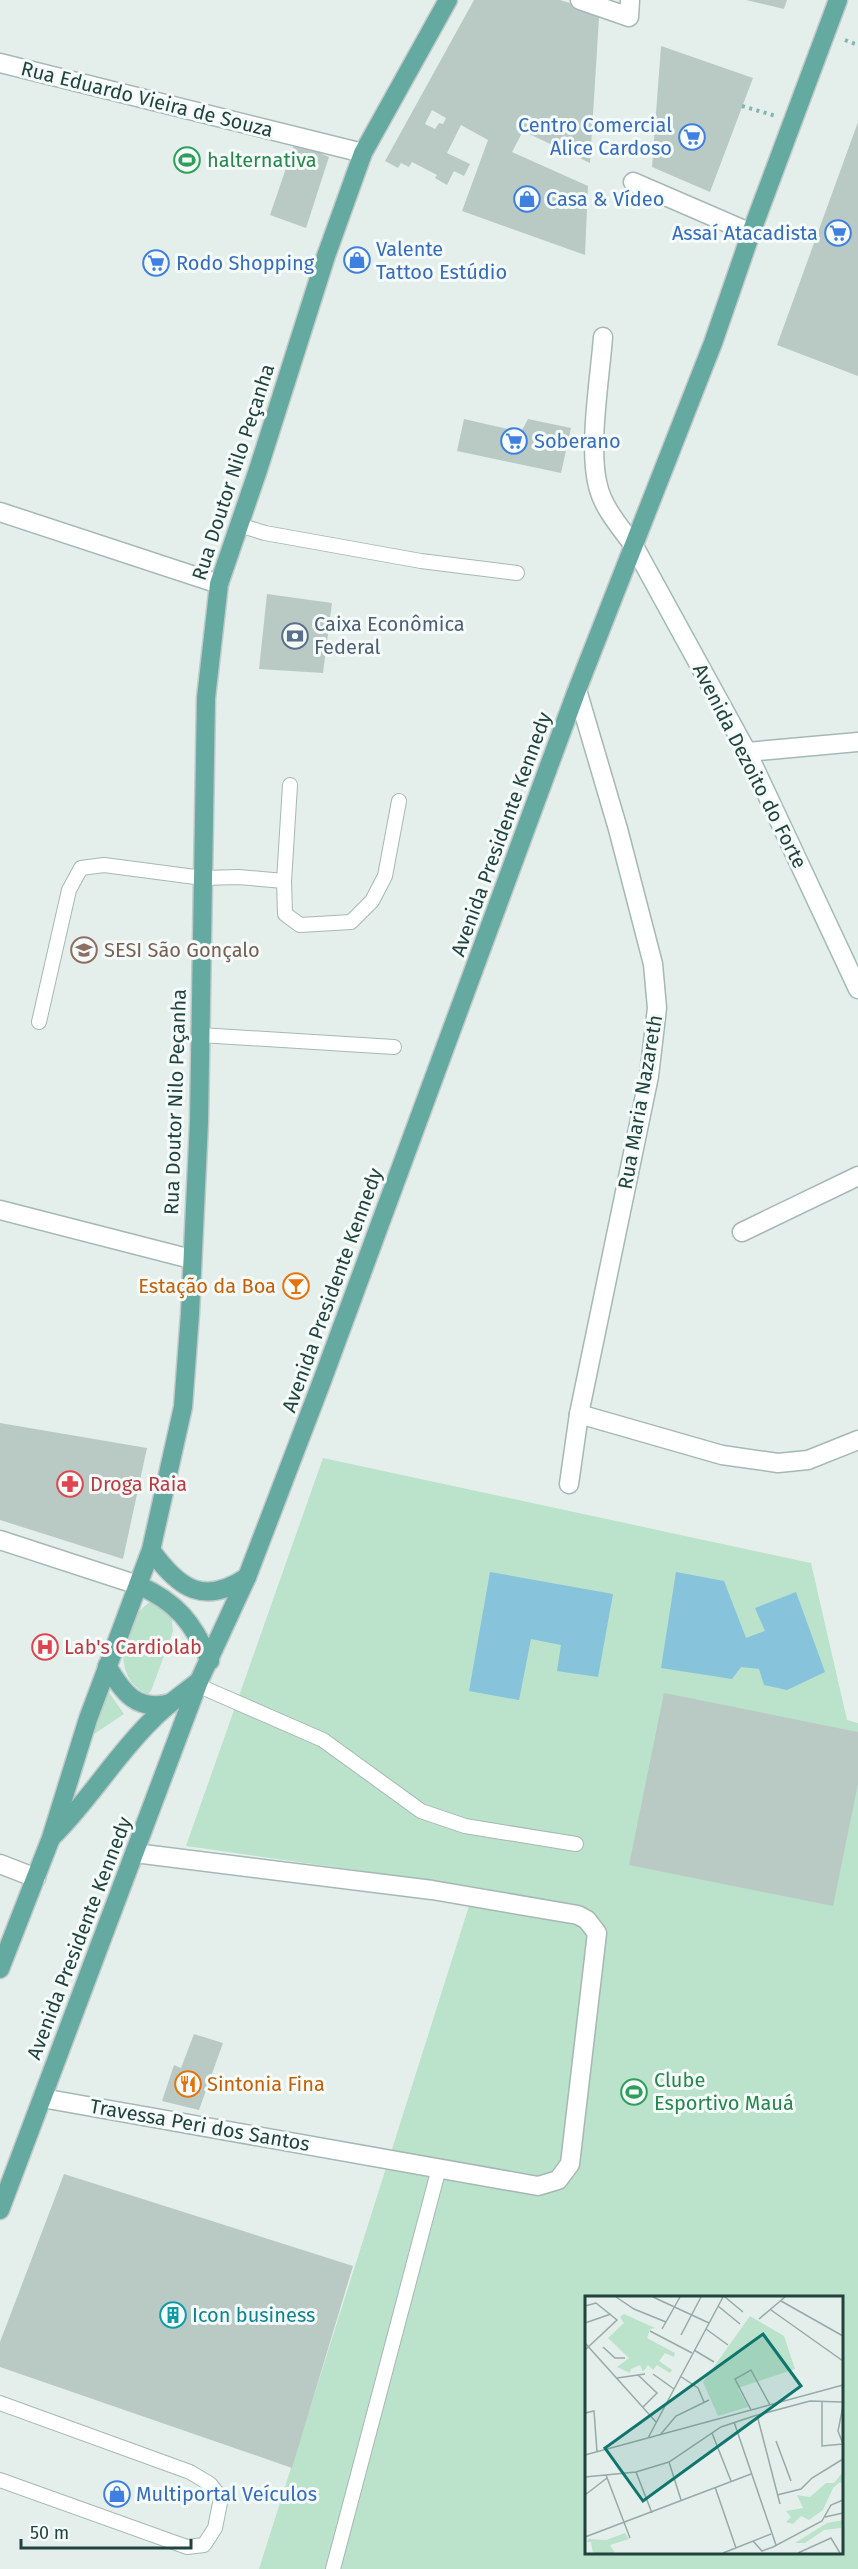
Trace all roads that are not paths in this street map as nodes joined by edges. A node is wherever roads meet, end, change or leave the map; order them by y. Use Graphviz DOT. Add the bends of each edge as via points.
graph roads {
  1 [pos="448,0"];
  2 [pos="580,0"];
  3 [pos="838,0"];
  4 [pos="630,8"];
  5 [pos="0,63"];
  6 [pos="363,153"];
  7 [pos="633,182"];
  8 [pos="751,233"];
  9 [pos="603,337"];
  10 [pos="0,512"];
  11 [pos="239,525"];
  12 [pos="634,546"];
  13 [pos="517,573"];
  14 [pos="219,584"];
  15 [pos="577,690"];
  16 [pos="858,742"];
  17 [pos="747,752"];
  18 [pos="290,785"];
  19 [pos="399,801"];
  20 [pos="203,878"];
  21 [pos="284,881"];
  22 [pos="858,989"];
  23 [pos="39,1022"];
  24 [pos="200,1035"];
  25 [pos="394,1047"];
  26 [pos="858,1176"];
  27 [pos="0,1210"];
  28 [pos="742,1232"];
  29 [pos="192,1259"];
  30 [pos="579,1414"];
  31 [pos="858,1440"];
  32 [pos="568,1484"];
  33 [pos="0,1540"];
  34 [pos="151,1550"];
  35 [pos="247,1577"];
  36 [pos="138,1585"];
  37 [pos="210,1661"];
  38 [pos="107,1666"];
  39 [pos="198,1683"];
  40 [pos="172,1702"];
  41 [pos="51,1838"];
  42 [pos="576,1844"];
  43 [pos="135,1853"];
  44 [pos="0,1864"];
  45 [pos="36,1878"];
  46 [pos="0,1969"];
  47 [pos="42,2098"];
  48 [pos="439,2168"];
  49 [pos="0,2210"];
  50 [pos="0,2403"];
  51 [pos="0,2480"];
  52 [pos="333,2569"];
  1 -- 6 [label="main road, Rua Doutor Nilo Peçanha"];
  2 -- 4 [label="street"];
  3 -- 8 [label="main road, Avenida Presidente Kennedy"];
  5 -- 6 [label="street, Rua Eduardo Vieira de Souza"];
  6 -- 11 [label="main road, Rua Doutor Nilo Peçanha"];
  7 -- 8 [label="street"];
  8 -- 12 [label="main road, Avenida Presidente Kennedy"];
  9 -- 12 [label="street, Avenida Dezoito do Forte" via="594,450 598,487"];
  10 -- 14 [label="street"];
  11 -- 13 [label="lane" via="421,561"];
  11 -- 14 [label="main road, Rua Doutor Nilo Peçanha"];
  12 -- 15 [label="main road, Avenida Presidente Kennedy"];
  12 -- 17 [label="street, Avenida Dezoito do Forte"];
  14 -- 20 [label="main road, Rua Doutor Nilo Peçanha" via="206,698"];
  15 -- 30 [label="street, Rua Maria Nazareth" via="653,964 657,1008 649,1077"];
  15 -- 35 [label="main road, Avenida Presidente Kennedy"];
  16 -- 17 [label="street"];
  17 -- 22 [label="street, Avenida Dezoito do Forte"];
  18 -- 21 [label="lane"];
  19 -- 21 [label="lane" via="385,876 372,901 351,922 300,925 285,914"];
  20 -- 21 [label="lane"];
  20 -- 23 [label="lane" via="104,865 81,868 69,890"];
  20 -- 24 [label="main road, Rua Doutor Nilo Peçanha"];
  24 -- 25 [label="lane"];
  24 -- 29 [label="main road, Rua Doutor Nilo Peçanha"];
  26 -- 28 [label="street"];
  27 -- 29 [label="street"];
  29 -- 34 [label="main road, Rua Doutor Nilo Peçanha" via="183,1407"];
  30 -- 31 [label="street" via="722,1455 778,1464 808,1460"];
  30 -- 32 [label="street, Rua Maria Nazareth"];
  33 -- 36 [label="street"];
  34 -- 35 [label="main road" via="163,1567 199,1593 230,1588"];
  34 -- 36 [label="main road, Rua Doutor Nilo Peçanha"];
  35 -- 37 [label="main road, Avenida Presidente Kennedy"];
  36 -- 37 [label="main road" via="156,1593 183,1614"];
  36 -- 38 [label="main road, Rua Doutor Nilo Peçanha"];
  37 -- 39 [label="main road, Avenida Presidente Kennedy"];
  38 -- 40 [label="main road" via="133,1700 157,1707"];
  38 -- 41 [label="main road, Rua Doutor Nilo Peçanha"];
  39 -- 40 [label="main road, Avenida Presidente Kennedy"];
  39 -- 42 [label="lane" via="323,1740 421,1811 465,1826"];
  39 -- 43 [label="main road, Avenida Presidente Kennedy"];
  40 -- 41 [label="main road, Avenida Presidente Kennedy" via="145,1727 77,1813"];
  41 -- 45 [label="main road, Rua Doutor Nilo Peçanha"];
  43 -- 47 [label="main road, Avenida Presidente Kennedy"];
  43 -- 48 [label="street, Travessa Peri dos Santos" via="432,1890 578,1915 587,1920 597,1933 570,2164 558,2180 538,2186"];
  44 -- 45 [label="street"];
  45 -- 46 [label="main road, Rua Doutor Nilo Peçanha"];
  47 -- 48 [label="street, Travessa Peri dos Santos"];
  47 -- 49 [label="main road, Avenida Presidente Kennedy"];
  48 -- 52 [label="lane"];
  50 -- 51 [label="lane" via="190,2472 210,2484 221,2498 215,2528 204,2545 187,2547"];
}
